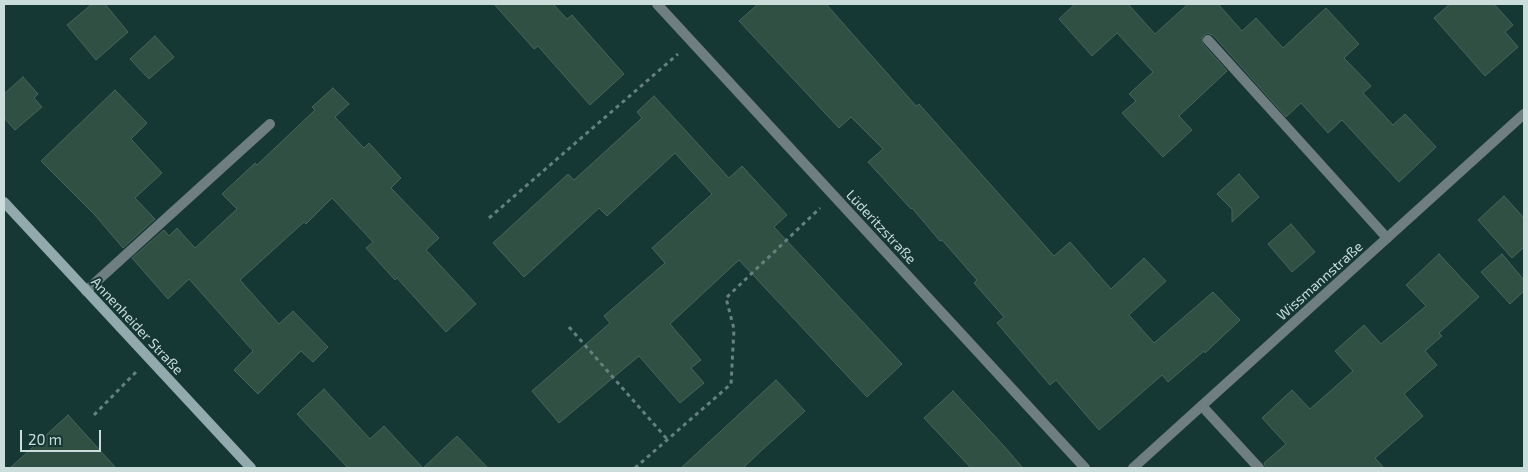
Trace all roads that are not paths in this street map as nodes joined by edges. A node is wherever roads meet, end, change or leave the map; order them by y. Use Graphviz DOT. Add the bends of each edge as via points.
graph roads {
  1 [pos="657,4"];
  2 [pos="1208,40"];
  3 [pos="1524,114"];
  4 [pos="270,124"];
  5 [pos="4,202"];
  6 [pos="1387,238"];
  7 [pos="86,291"];
  8 [pos="1202,406"];
  9 [pos="250,468"];
  10 [pos="1085,468"];
  11 [pos="1133,468"];
  12 [pos="1259,468"];
  1 -- 10 [label="street, Lüderitzstraße"];
  2 -- 6 [label="street"];
  3 -- 6 [label="street, Wissmannstraße"];
  4 -- 7 [label="street"];
  5 -- 7 [label="street, Annenheider Straße"];
  6 -- 8 [label="street, Wissmannstraße"];
  7 -- 9 [label="street, Annenheider Straße"];
  8 -- 11 [label="street, Wissmannstraße"];
  8 -- 12 [label="street"];
}
